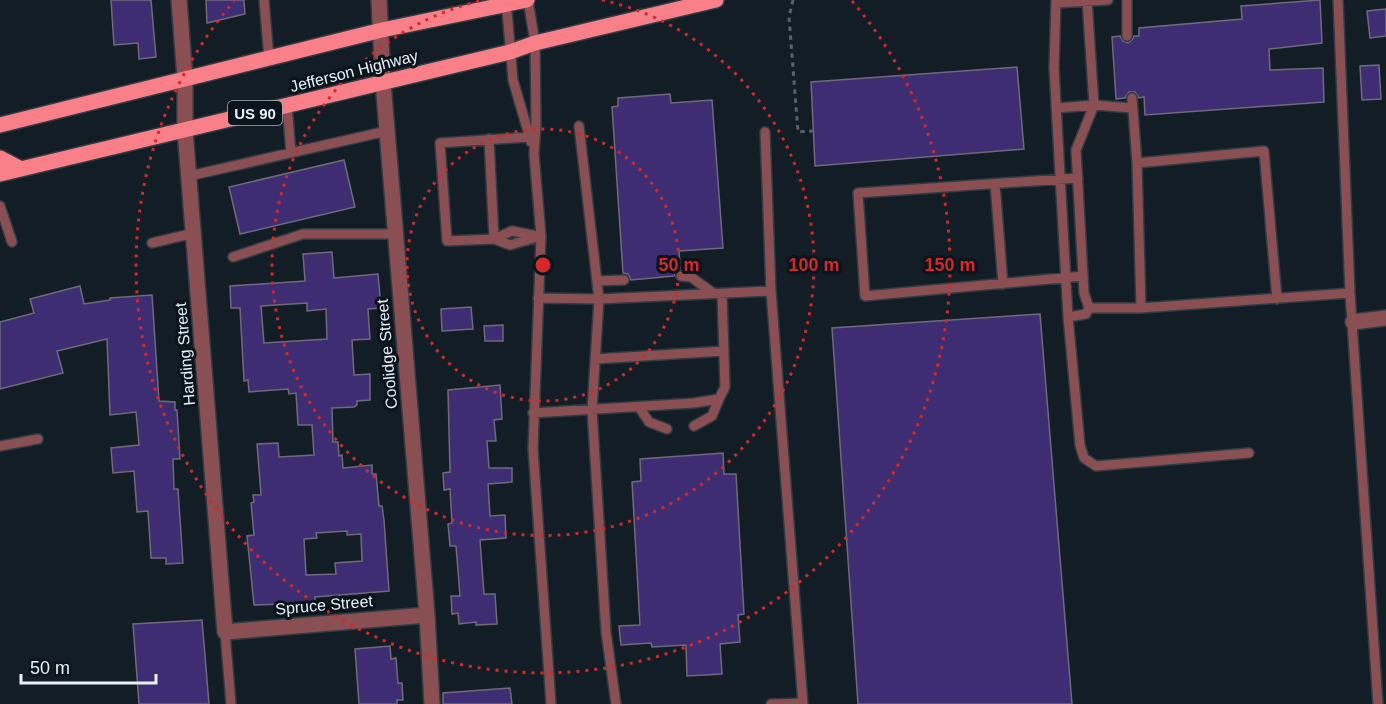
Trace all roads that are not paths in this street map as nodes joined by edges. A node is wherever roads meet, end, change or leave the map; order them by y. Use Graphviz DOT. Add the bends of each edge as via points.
graph roads {
  1 [pos="179,0"];
  2 [pos="264,0"];
  3 [pos="380,0"];
  4 [pos="528,0"];
  5 [pos="716,0"];
  6 [pos="1108,0"];
  7 [pos="1127,0"];
  8 [pos="1338,0"];
  9 [pos="1087,1"];
  10 [pos="507,2"];
  11 [pos="1056,2"];
  12 [pos="382,30"];
  13 [pos="1128,36"];
  14 [pos="535,43"];
  15 [pos="510,52"];
  16 [pos="269,58"];
  17 [pos="185,79"];
  18 [pos="383,82"];
  19 [pos="287,105"];
  20 [pos="1094,105"];
  21 [pos="1056,108"];
  22 [pos="0,124"];
  23 [pos="579,126"];
  24 [pos="185,130"];
  25 [pos="387,130"];
  26 [pos="765,132"];
  27 [pos="529,136"];
  28 [pos="489,140"];
  29 [pos="291,153"];
  30 [pos="534,154"];
  31 [pos="0,158"];
  32 [pos="1137,163"];
  33 [pos="21,169"];
  34 [pos="0,174"];
  35 [pos="189,176"];
  36 [pos="1078,178"];
  37 [pos="1060,180"];
  38 [pos="995,184"];
  39 [pos="0,206"];
  40 [pos="194,233"];
  41 [pos="395,234"];
  42 [pos="540,236"];
  43 [pos="494,239"];
  44 [pos="12,242"];
  45 [pos="152,243"];
  46 [pos="233,257"];
  47 [pos="681,276"];
  48 [pos="1083,276"];
  49 [pos="1066,278"];
  50 [pos="624,280"];
  51 [pos="597,281"];
  52 [pos="1003,284"];
  53 [pos="771,291"];
  54 [pos="717,293"];
  55 [pos="1350,293"];
  56 [pos="538,298"];
  57 [pos="599,298"];
  58 [pos="1277,299"];
  59 [pos="1089,308"];
  60 [pos="1141,308"];
  61 [pos="1068,317"];
  62 [pos="1386,318"];
  63 [pos="1353,322"];
  64 [pos="724,351"];
  65 [pos="595,359"];
  66 [pos="719,399"];
  67 [pos="639,407"];
  68 [pos="592,410"];
  69 [pos="533,413"];
  70 [pos="694,426"];
  71 [pos="667,429"];
  72 [pos="38,439"];
  73 [pos="0,446"];
  74 [pos="1249,453"];
  75 [pos="427,615"];
  76 [pos="225,632"];
  77 [pos="803,703"];
  78 [pos="231,704"];
  79 [pos="432,704"];
  80 [pos="551,704"];
  81 [pos="616,704"];
  82 [pos="771,704"];
  83 [pos="1378,704"];
  1 -- 17 [label="street, Harding Street"];
  2 -- 16 [label="lane"];
  3 -- 12 [label="street, Coolidge Street"];
  4 -- 10 [label="main road, Jefferson Highway"];
  4 -- 14 [label="lane"];
  5 -- 14 [label="main road, Jefferson Highway / US 90"];
  6 -- 9 [label="lane"];
  7 -- 13 [label="lane"];
  8 -- 55 [label="lane"];
  9 -- 11 [label="lane"];
  9 -- 20 [label="lane"];
  10 -- 12 [label="main road, Jefferson Highway"];
  10 -- 15 [label="lane"];
  11 -- 21 [label="lane"];
  12 -- 16 [label="main road, Jefferson Highway"];
  12 -- 18 [label="street, Coolidge Street"];
  14 -- 15 [label="main road, Jefferson Highway / US 90"];
  14 -- 30 [label="lane"];
  15 -- 18 [label="main road, Jefferson Highway / US 90"];
  15 -- 27 [label="lane" via="513,80"];
  16 -- 17 [label="main road, Jefferson Highway"];
  17 -- 22 [label="main road, Jefferson Highway"];
  17 -- 24 [label="street, Harding Street"];
  18 -- 19 [label="main road, Jefferson Highway / US 90"];
  18 -- 25 [label="street, Coolidge Street"];
  19 -- 24 [label="main road, Jefferson Highway / US 90"];
  19 -- 29 [label="lane"];
  20 -- 21 [label="lane"];
  20 -- 32 [label="lane" via="1132,103"];
  20 -- 36 [label="lane" via="1076,150"];
  21 -- 37 [label="lane"];
  23 -- 51 [label="lane"];
  24 -- 33 [label="main road, Jefferson Highway / US 90"];
  24 -- 35 [label="street, Harding Street"];
  25 -- 29 [label="lane"];
  25 -- 41 [label="street, Coolidge Street"];
  26 -- 53 [label="lane"];
  27 -- 28 [label="lane"];
  27 -- 30 [label="lane"];
  28 -- 43 [label="lane"];
  28 -- 43 [label="lane" via="440,143 447,241"];
  29 -- 35 [label="lane"];
  30 -- 42 [label="lane"];
  31 -- 33 [label="main road"];
  32 -- 58 [label="lane" via="1264,151"];
  32 -- 60 [label="lane"];
  33 -- 34 [label="main road, Jefferson Highway / US 90"];
  35 -- 40 [label="street, Harding Street"];
  36 -- 37 [label="lane"];
  36 -- 48 [label="lane"];
  37 -- 38 [label="lane"];
  37 -- 49 [label="lane"];
  38 -- 52 [label="lane"];
  38 -- 52 [label="lane" via="858,193 865,296"];
  39 -- 44 [label="lane"];
  40 -- 45 [label="lane"];
  40 -- 76 [label="street, Harding Street"];
  41 -- 46 [label="lane" via="303,234"];
  41 -- 75 [label="street, Coolidge Street"];
  42 -- 43 [label="lane" via="510,245"];
  42 -- 56 [label="lane"];
  47 -- 54 [label="lane" via="691,277"];
  48 -- 49 [label="lane"];
  48 -- 59 [label="lane"];
  49 -- 52 [label="lane"];
  49 -- 61 [label="lane"];
  50 -- 51 [label="lane"];
  51 -- 57 [label="lane"];
  53 -- 54 [label="lane"];
  53 -- 77 [label="lane"];
  54 -- 57 [label="lane"];
  54 -- 64 [label="lane"];
  55 -- 58 [label="lane"];
  55 -- 63 [label="lane"];
  56 -- 57 [label="lane"];
  56 -- 69 [label="lane"];
  57 -- 65 [label="lane"];
  58 -- 60 [label="lane"];
  59 -- 60 [label="lane"];
  59 -- 61 [label="lane" via="1086,314"];
  61 -- 74 [label="lane" via="1084,458 1096,466"];
  62 -- 63 [label="street"];
  63 -- 83 [label="lane"];
  64 -- 65 [label="lane"];
  64 -- 66 [label="lane" via="725,387"];
  65 -- 68 [label="lane"];
  66 -- 67 [label="lane"];
  66 -- 70 [label="lane" via="712,416"];
  67 -- 68 [label="lane"];
  67 -- 71 [label="lane" via="649,422"];
  68 -- 69 [label="lane"];
  68 -- 81 [label="lane" via="606,632"];
  69 -- 80 [label="lane"];
  72 -- 73 [label="lane"];
  75 -- 76 [label="street, Spruce Street"];
  75 -- 79 [label="street, Coolidge Street"];
  76 -- 78 [label="lane, Harding Street"];
  77 -- 82 [label="lane"];
}
